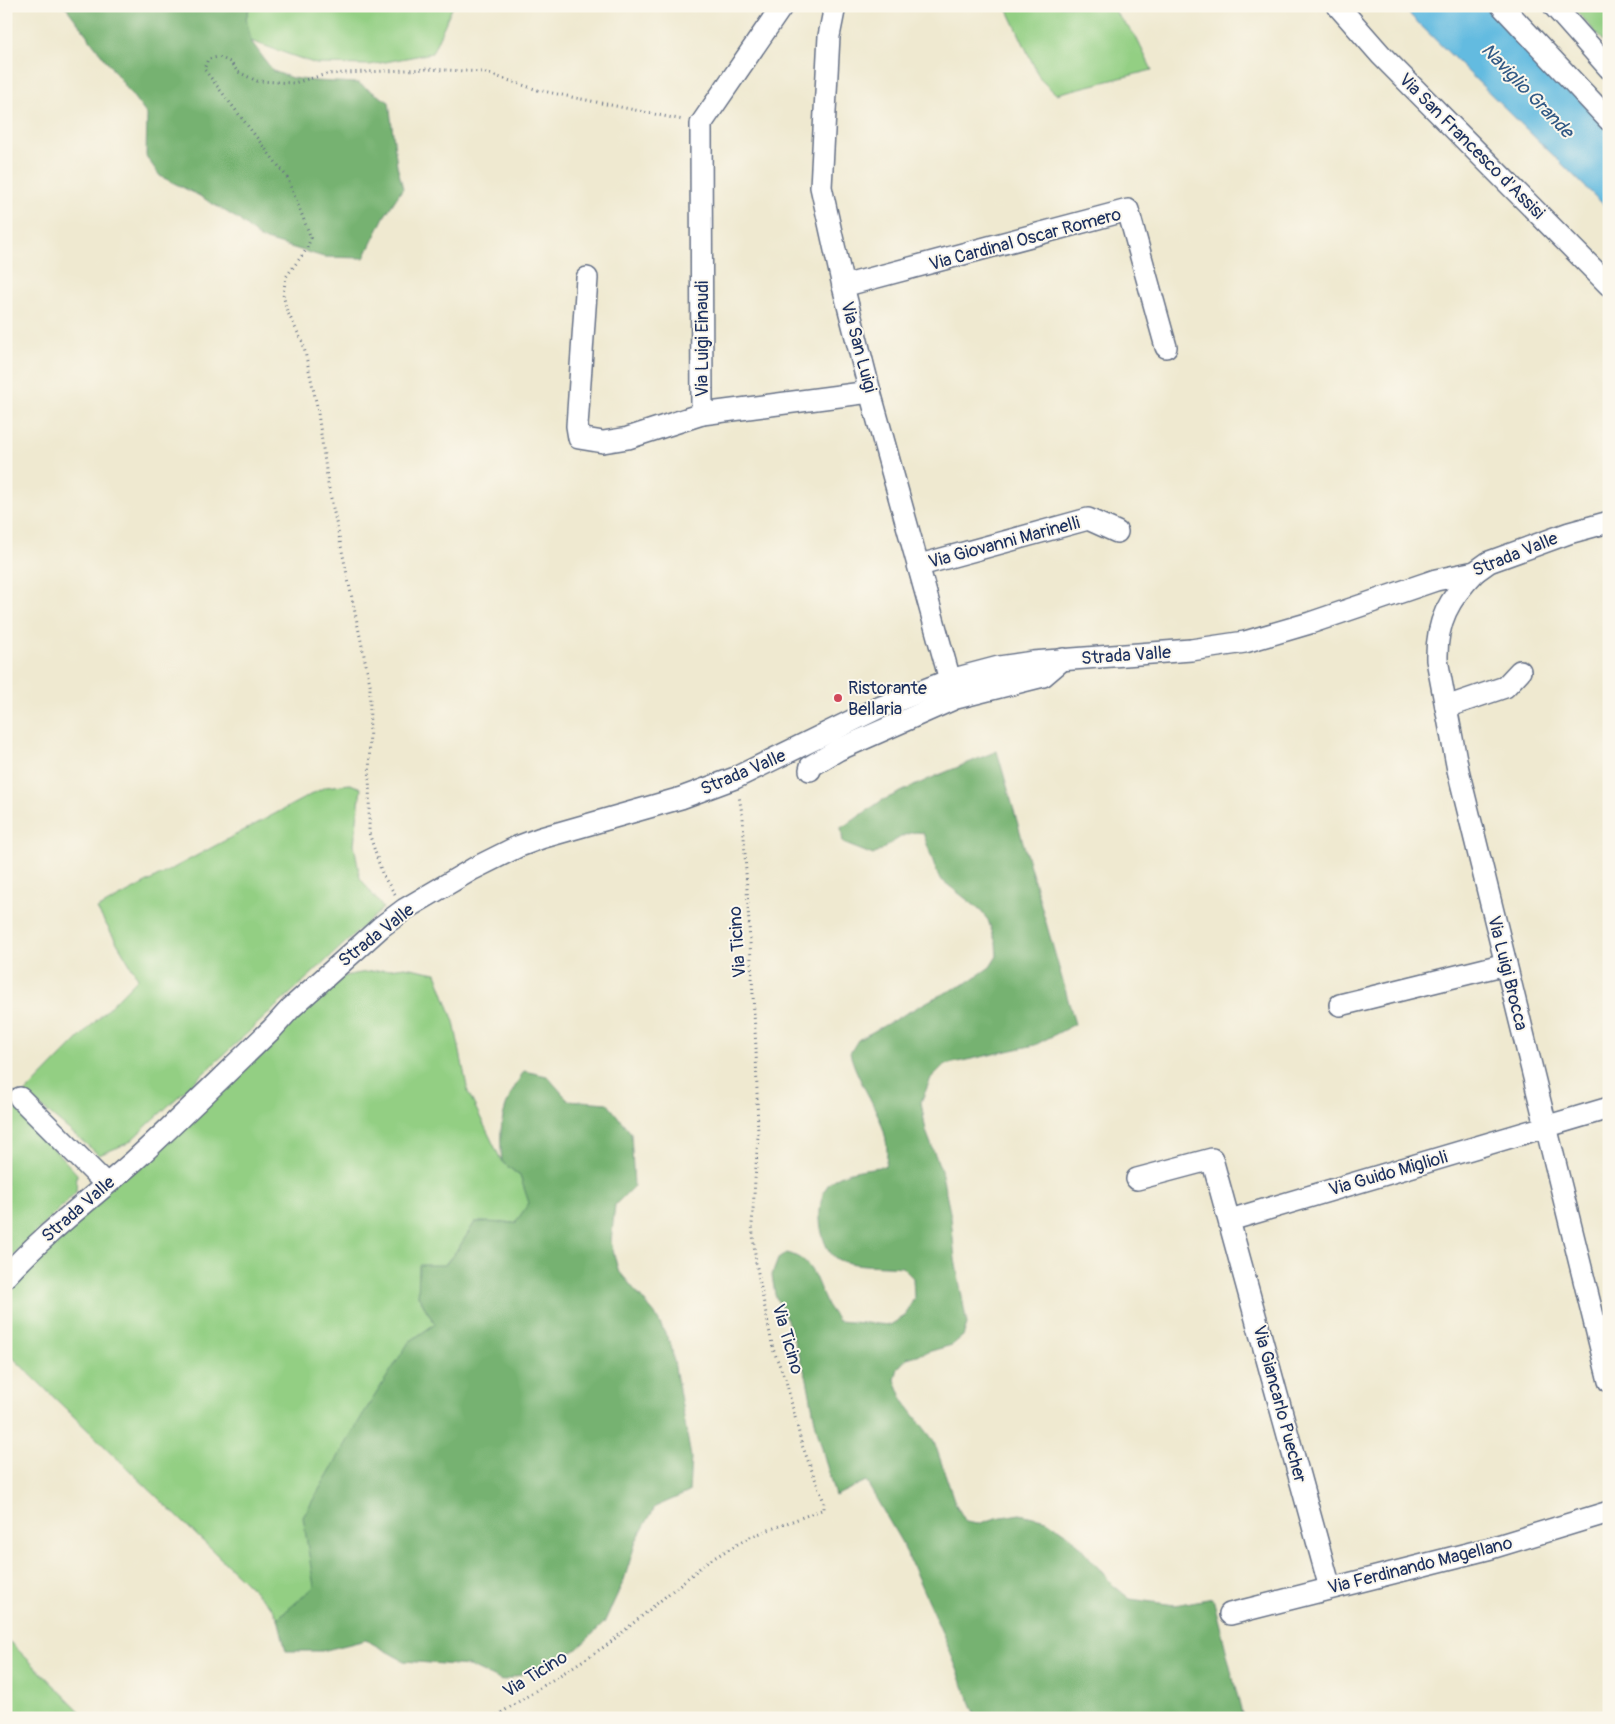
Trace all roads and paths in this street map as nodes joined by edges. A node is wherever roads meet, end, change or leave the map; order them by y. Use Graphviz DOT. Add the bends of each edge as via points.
graph roads {
  1 [pos="782,6"];
  2 [pos="836,6"];
  3 [pos="1338,6"];
  4 [pos="1502,6"];
  5 [pos="1554,6"];
  6 [pos="1609,68"];
  7 [pos="1609,120"];
  8 [pos="701,124"];
  9 [pos="587,278"];
  10 [pos="1609,285"];
  11 [pos="843,286"];
  12 [pos="1166,347"];
  13 [pos="870,392"];
  14 [pos="702,414"];
  15 [pos="1609,522"];
  16 [pos="1117,532"];
  17 [pos="920,565"];
  18 [pos="1475,572"];
  19 [pos="1063,659"];
  20 [pos="1520,671"];
  21 [pos="950,680"];
  22 [pos="1446,707"];
  23 [pos="810,770"];
  24 [pos="735,778"];
  25 [pos="406,909"];
  26 [pos="1506,964"];
  27 [pos="1340,1005"];
  28 [pos="20,1098"];
  29 [pos="1609,1108"];
  30 [pos="1546,1127"];
  31 [pos="1137,1179"];
  32 [pos="106,1184"];
  33 [pos="1230,1220"];
  34 [pos="6,1276"];
  35 [pos="1609,1381"];
  36 [pos="1609,1512"];
  37 [pos="1330,1588"];
  38 [pos="1230,1614"];
  39 [pos="493,1718"];
  1 -- 8 [label="street"];
  2 -- 11 [label="street, Via San Luigi" via="829,36 821,187"];
  3 -- 10 [label="street, Via San Francesco d'Assisi" via="1381,55"];
  4 -- 7 [label="street"];
  5 -- 6 [label="street"];
  8 -- 14 [label="street, Via Luigi Einaudi"];
  8 -- 25 [label="path" via="538,90 483,72 410,70 326,74 294,83 257,81 238,72 230,62 219,57 208,59 204,69 287,177 311,238 286,277 283,294 287,311 303,343 317,406 328,484 370,684 369,833 383,876"];
  9 -- 14 [label="street" via="577,426 579,438 603,442 628,438"];
  11 -- 12 [label="street, Via Cardinal Oscar Romero" via="1128,210"];
  11 -- 13 [label="street, Via San Luigi"];
  13 -- 14 [label="street, Via Luigi Einaudi"];
  13 -- 17 [label="street, Via San Luigi"];
  15 -- 18 [label="street, Strada Valle" via="1498,559"];
  16 -- 17 [label="street, Via Giovanni Marinelli" via="1088,519"];
  17 -- 21 [label="street, Via San Luigi"];
  18 -- 19 [label="street, Strada Valle" via="1436,580 1245,642 1191,650"];
  18 -- 22 [label="street, Via Luigi Brocca" via="1448,606 1438,633 1437,660"];
  19 -- 21 [label="street, Strada Valle" via="998,667"];
  19 -- 23 [label="street" via="1043,676 956,698 892,725 838,750"];
  20 -- 22 [label="street" via="1505,687"];
  21 -- 24 [label="street, Strada Valle" via="876,709"];
  22 -- 26 [label="street, Via Luigi Brocca" via="1458,770"];
  24 -- 25 [label="street, Strada Valle" via="681,798 517,847 473,868"];
  24 -- 39 [label="path, Via Ticino" via="743,819 756,1040 758,1136 752,1225 756,1263 773,1350 786,1381 802,1445 824,1509 750,1537 713,1558 607,1645"];
  25 -- 32 [label="street, Strada Valle" via="357,946 174,1124"];
  26 -- 27 [label="street"];
  26 -- 30 [label="street, Via Luigi Brocca"];
  28 -- 32 [label="street"];
  29 -- 30 [label="street, Via Guido Miglioli"];
  30 -- 33 [label="street, Via Guido Miglioli"];
  30 -- 35 [label="street, Via Luigi Brocca"];
  31 -- 33 [label="street, Via Giancarlo Puecher" via="1212,1159"];
  32 -- 34 [label="street, Strada Valle"];
  33 -- 37 [label="street, Via Giancarlo Puecher"];
  36 -- 37 [label="street, Via Ferdinando Magellano" via="1491,1548"];
  37 -- 38 [label="street, Via Ferdinando Magellano"];
}
